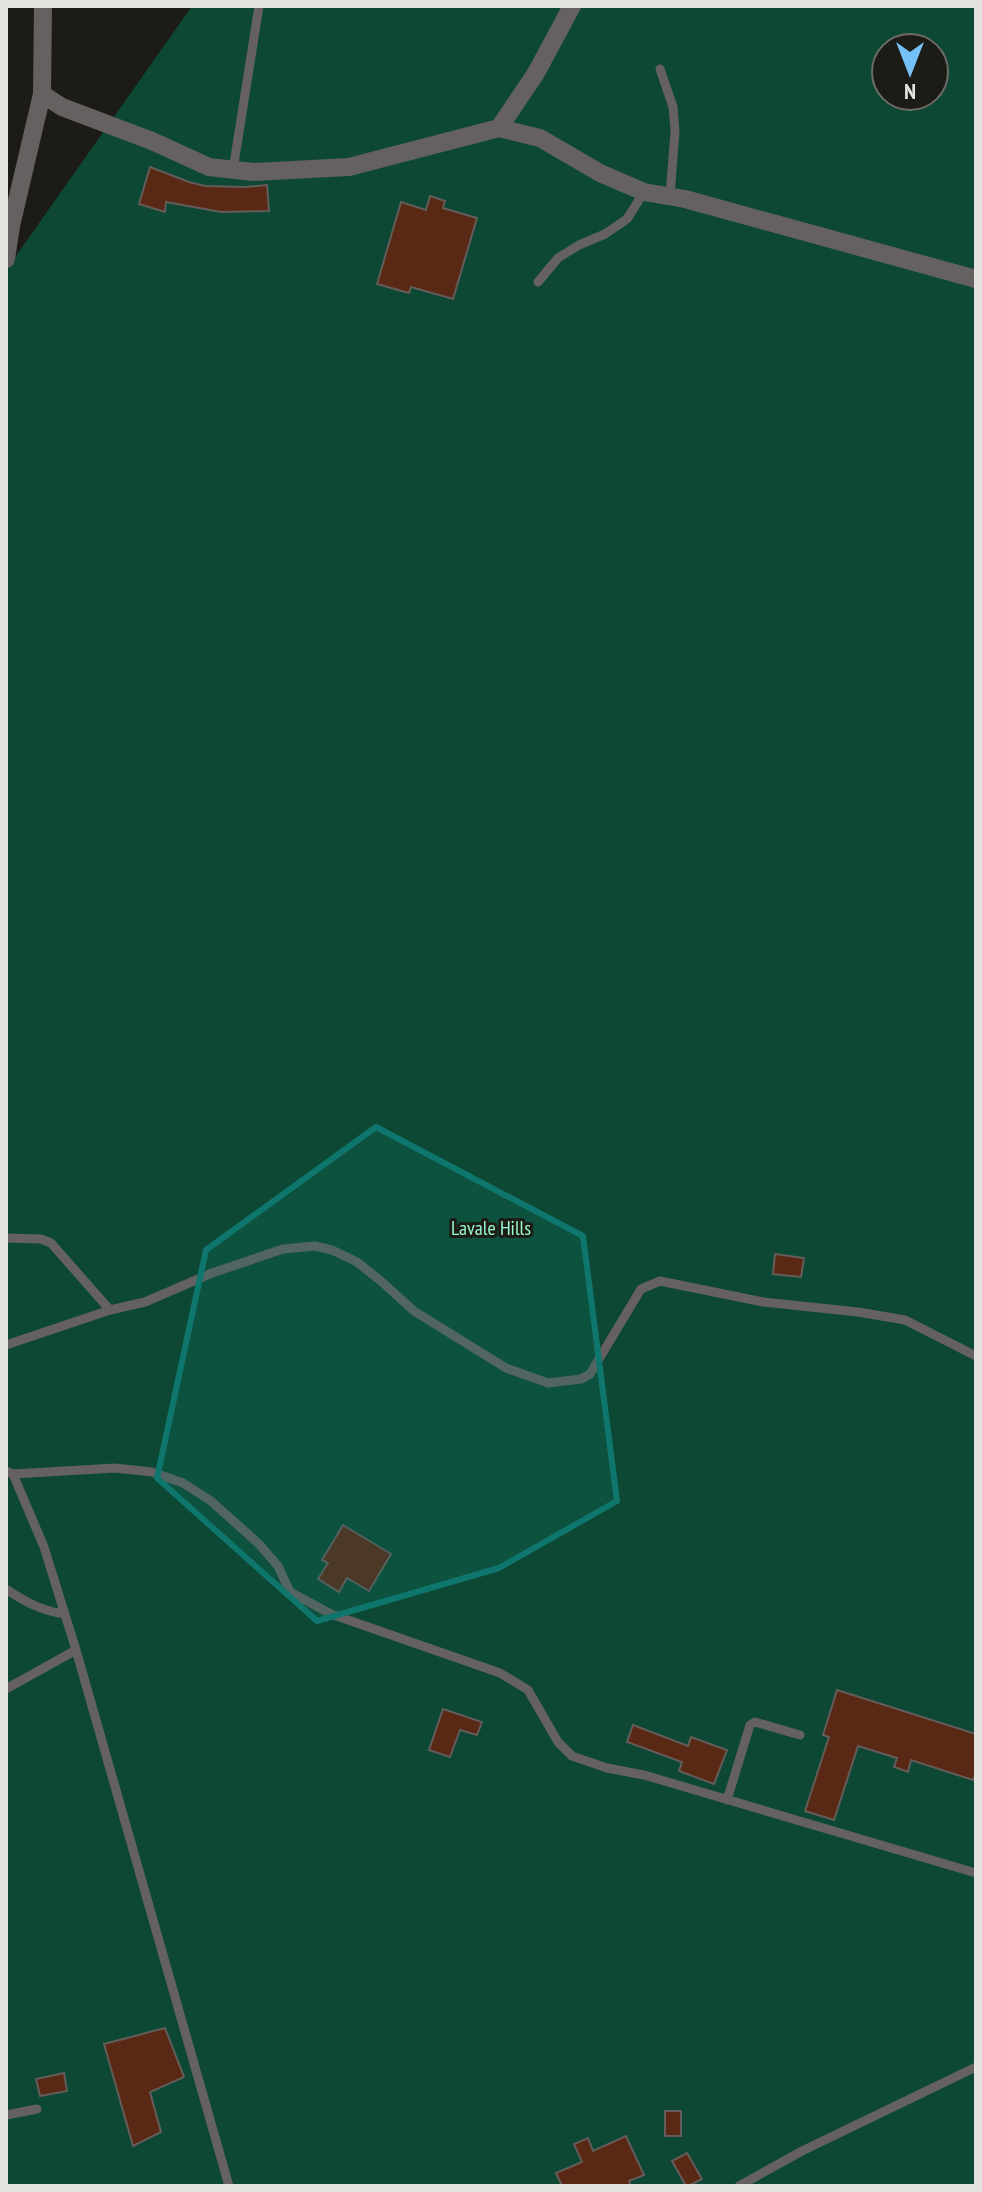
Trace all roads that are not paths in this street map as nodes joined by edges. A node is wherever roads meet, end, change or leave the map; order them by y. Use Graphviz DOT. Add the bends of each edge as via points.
graph roads {
  1 [pos="43,6"];
  2 [pos="259,6"];
  3 [pos="572,6"];
  4 [pos="660,69"];
  5 [pos="42,94"];
  6 [pos="499,128"];
  7 [pos="233,170"];
  8 [pos="644,192"];
  9 [pos="670,196"];
  10 [pos="6,259"];
  11 [pos="976,279"];
  12 [pos="538,282"];
  13 [pos="6,1238"];
  14 [pos="110,1310"];
  15 [pos="6,1345"];
  16 [pos="976,1356"];
  17 [pos="9,1472"];
  18 [pos="6,1589"];
  19 [pos="65,1614"];
  20 [pos="76,1650"];
  21 [pos="6,1689"];
  22 [pos="800,1735"];
  23 [pos="727,1800"];
  24 [pos="976,1873"];
  25 [pos="976,2067"];
  26 [pos="37,2109"];
  27 [pos="6,2115"];
  28 [pos="229,2186"];
  29 [pos="739,2186"];
  1 -- 5 [label="street"];
  2 -- 7 [label="lane"];
  3 -- 6 [label="street"];
  4 -- 9 [label="lane" via="675,131"];
  5 -- 7 [label="street" via="209,167"];
  5 -- 10 [label="street"];
  6 -- 7 [label="street" via="349,167"];
  6 -- 8 [label="street" via="540,138"];
  8 -- 9 [label="street"];
  8 -- 12 [label="lane" via="627,219 558,258"];
  9 -- 11 [label="street"];
  13 -- 14 [label="lane" via="51,1243"];
  14 -- 15 [label="lane"];
  14 -- 16 [label="lane" via="145,1302 283,1249 315,1246 357,1262 414,1311 506,1368 548,1383 590,1374 641,1289 660,1281 763,1302 905,1320"];
  17 -- 19 [label="lane" via="44,1547"];
  17 -- 23 [label="lane" via="115,1468 152,1472 183,1483 259,1544 278,1566 290,1592 331,1614 500,1673 528,1690 572,1756"];
  18 -- 19 [label="lane" via="45,1611"];
  19 -- 20 [label="lane"];
  20 -- 21 [label="lane"];
  20 -- 28 [label="lane"];
  22 -- 23 [label="lane" via="750,1725"];
  23 -- 24 [label="lane"];
  25 -- 29 [label="lane"];
  26 -- 27 [label="lane"];
}
